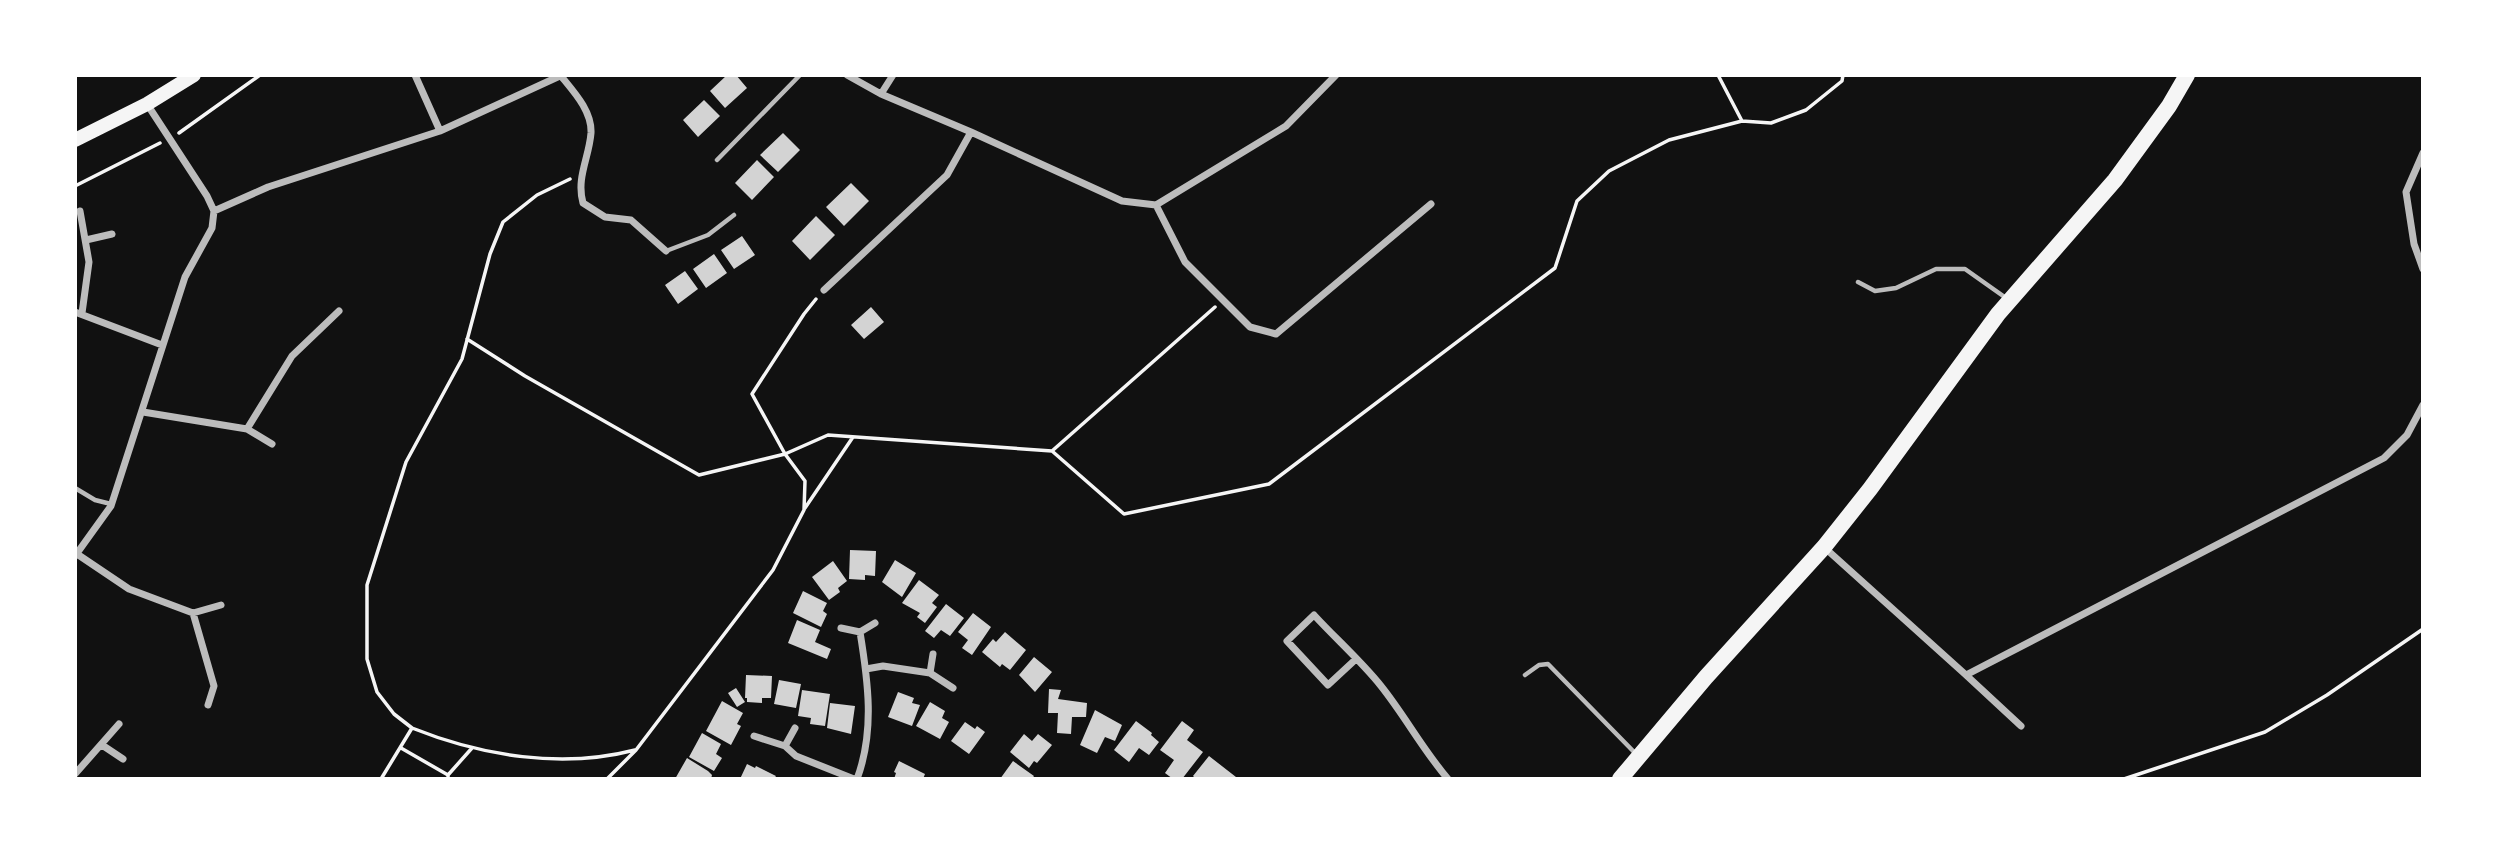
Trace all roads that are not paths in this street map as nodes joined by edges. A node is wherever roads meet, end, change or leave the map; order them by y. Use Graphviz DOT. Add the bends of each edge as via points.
graph roads {
  1 [pos="194,75"];
  2 [pos="415,75"];
  3 [pos="800,75"];
  4 [pos="848,75"];
  5 [pos="894,75"];
  6 [pos="1336,75"];
  7 [pos="2187,75"];
  8 [pos="562,76"];
  9 [pos="881,94"];
  10 [pos="147,104"];
  11 [pos="440,131"];
  12 [pos="971,132"];
  13 [pos="75,139"];
  14 [pos="2423,153"];
  15 [pos="717,160"];
  16 [pos="1431,204"];
  17 [pos="1156,205"];
  18 [pos="80,211"];
  19 [pos="214,211"];
  20 [pos="734,215"];
  21 [pos="112,234"];
  22 [pos="86,240"];
  23 [pos="666,251"];
  24 [pos="2423,268"];
  25 [pos="1858,282"];
  26 [pos="824,290"];
  27 [pos="2009,301"];
  28 [pos="339,311"];
  29 [pos="78,313"];
  30 [pos="162,345"];
  31 [pos="2423,405"];
  32 [pos="143,412"];
  33 [pos="247,429"];
  34 [pos="272,444"];
  35 [pos="75,488"];
  36 [pos="112,505"];
  37 [pos="1824,548"];
  38 [pos="76,555"];
  39 [pos="221,605"];
  40 [pos="193,613"];
  41 [pos="875,623"];
  42 [pos="841,628"];
  43 [pos="860,632"];
  44 [pos="933,654"];
  45 [pos="1356,659"];
  46 [pos="866,669"];
  47 [pos="930,673"];
  48 [pos="1525,675"];
  49 [pos="1966,675"];
  50 [pos="953,688"];
  51 [pos="208,705"];
  52 [pos="119,724"];
  53 [pos="2021,726"];
  54 [pos="794,728"];
  55 [pos="754,736"];
  56 [pos="102,745"];
  57 [pos="785,746"];
  58 [pos="1638,756"];
  59 [pos="123,759"];
  60 [pos="75,774"];
  61 [pos="856,779"];
  62 [pos="1448,779"];
  63 [pos="1620,779"];
  1 -- 10 [label="main road"];
  2 -- 11 [label="street"];
  3 -- 15 [label="lane"];
  4 -- 9 [label="street"];
  5 -- 9 [label="street"];
  6 -- 17 [label="street" via="1286,126"];
  7 -- 27 [label="highway" via="2115,180"];
  8 -- 11 [label="street"];
  8 -- 23 [label="street" via="583,103 592,131 579,189 583,203 605,217 631,220"];
  9 -- 12 [label="street"];
  10 -- 13 [label="main road"];
  10 -- 19 [label="street"];
  11 -- 19 [label="street" via="268,187"];
  12 -- 17 [label="street" via="1122,201"];
  12 -- 26 [label="street" via="947,175"];
  14 -- 24 [label="street" via="2406,192 2414,244"];
  16 -- 17 [label="street" via="1276,334 1250,327 1185,262"];
  18 -- 22 [label="street"];
  19 -- 30 [label="street" via="212,228 185,277"];
  20 -- 23 [label="lane" via="708,235"];
  21 -- 22 [label="street"];
  22 -- 29 [label="street" via="89,262"];
  25 -- 27 [label="lane" via="1875,291 1896,288 1936,268 1965,269"];
  27 -- 37 [label="highway"];
  28 -- 33 [label="street" via="292,356"];
  29 -- 30 [label="street"];
  30 -- 32 [label="street"];
  31 -- 49 [label="street" via="2407,435 2384,458"];
  32 -- 33 [label="street"];
  32 -- 36 [label="street"];
  33 -- 34 [label="street"];
  35 -- 36 [label="lane"];
  36 -- 38 [label="street"];
  37 -- 49 [label="street"];
  37 -- 58 [label="highway"];
  38 -- 40 [label="street" via="129,589"];
  39 -- 40 [label="street"];
  40 -- 51 [label="street" via="214,686"];
  41 -- 43 [label="street"];
  42 -- 43 [label="street"];
  43 -- 46 [label="street"];
  44 -- 47 [label="street"];
  45 -- 45 [label="street" via="1314,615 1287,641 1328,685"];
  45 -- 62 [label="street" via="1379,683"];
  46 -- 47 [label="street" via="883,666"];
  46 -- 61 [label="street" via="869,729"];
  47 -- 50 [label="street"];
  48 -- 58 [label="lane" via="1548,664"];
  49 -- 53 [label="street"];
  52 -- 56 [label="street"];
  54 -- 57 [label="street"];
  55 -- 57 [label="street"];
  56 -- 59 [label="street"];
  56 -- 60 [label="street"];
  57 -- 61 [label="street" via="796,756"];
  58 -- 63 [label="highway"];
}
